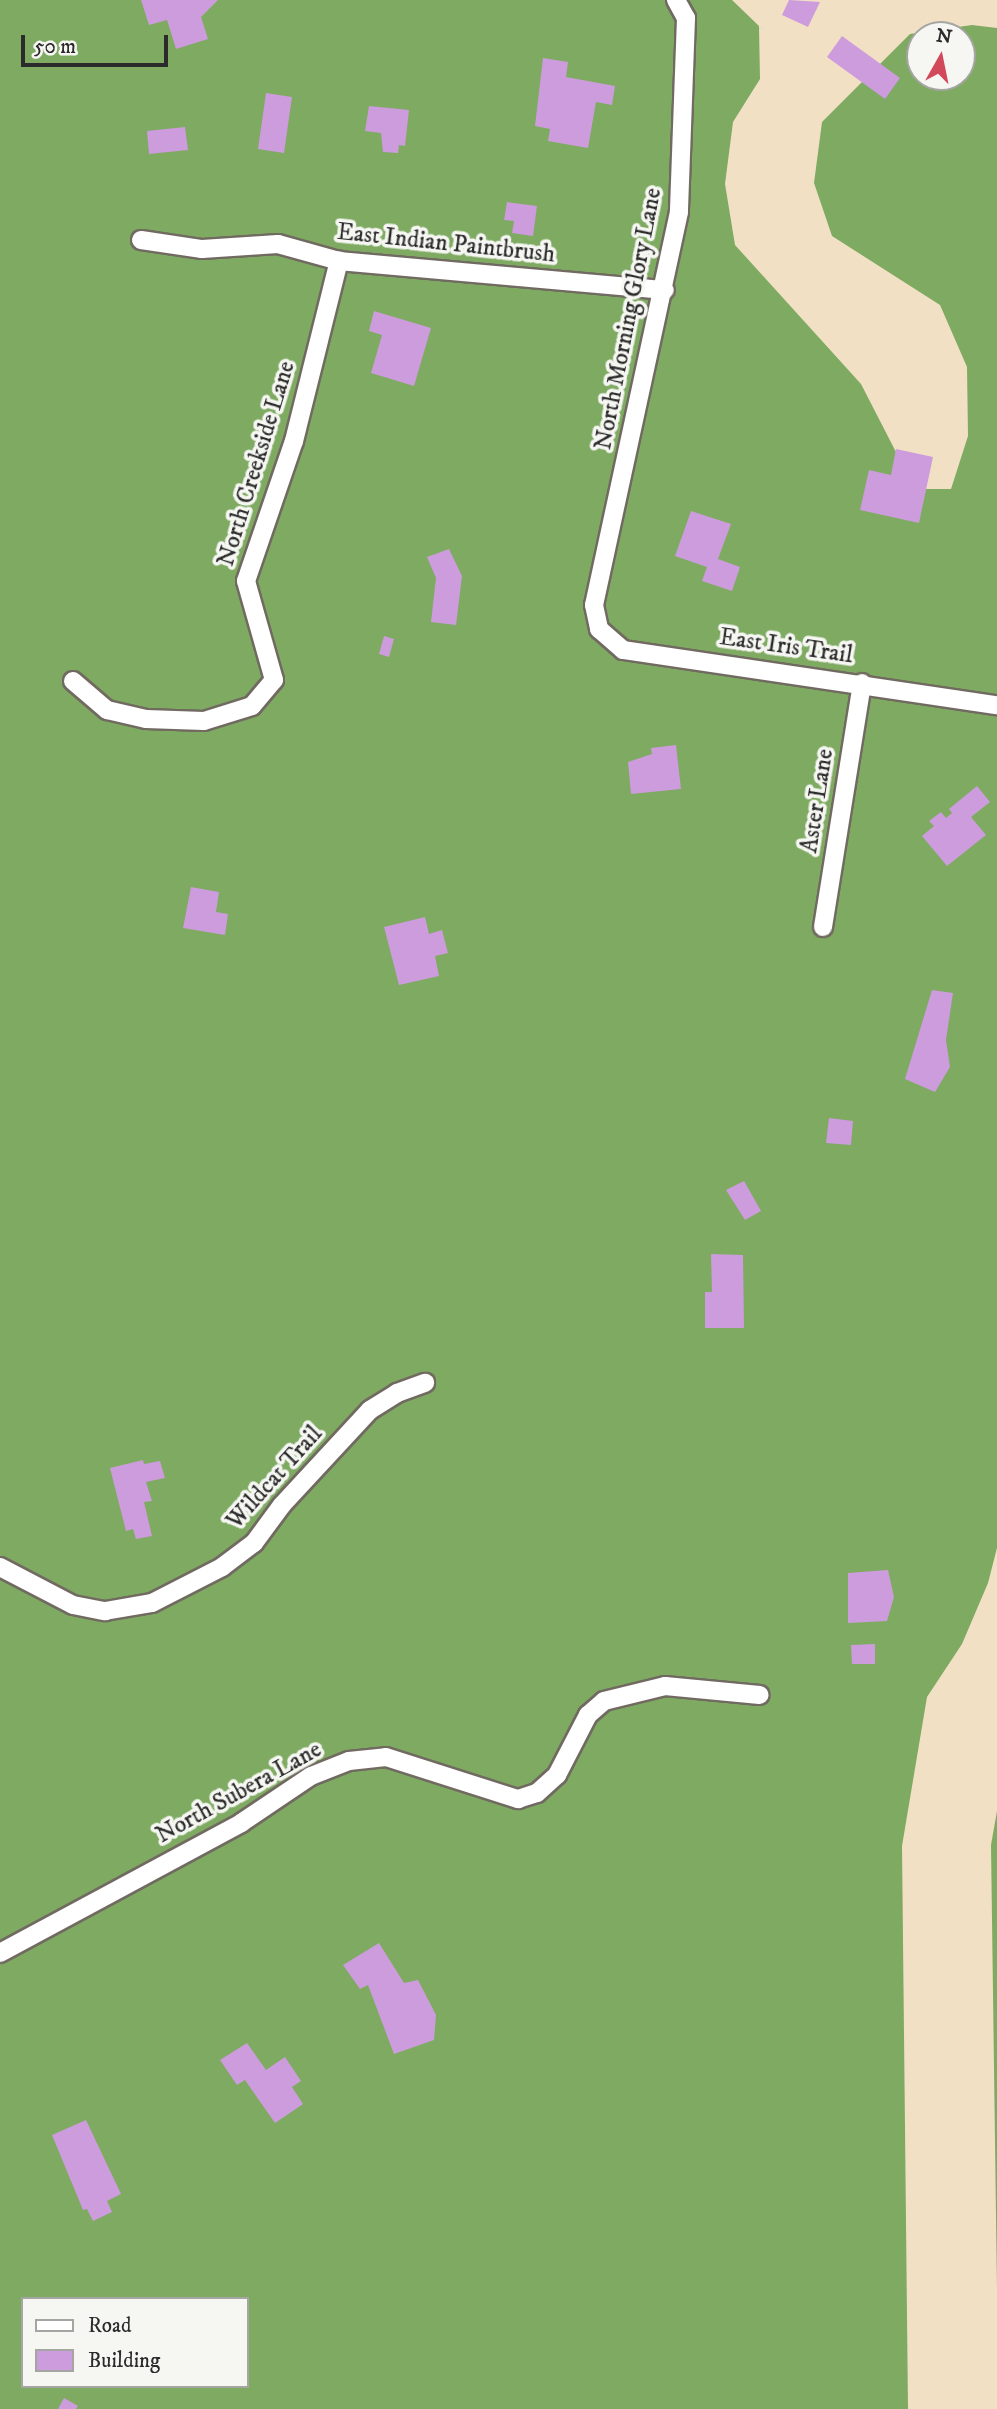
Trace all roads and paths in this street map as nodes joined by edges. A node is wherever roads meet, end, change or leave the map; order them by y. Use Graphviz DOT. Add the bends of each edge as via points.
graph roads {
  1 [pos="676,0"];
  2 [pos="141,240"];
  3 [pos="338,261"];
  4 [pos="665,290"];
  5 [pos="594,604"];
  6 [pos="73,681"];
  7 [pos="862,682"];
  8 [pos="997,705"];
  9 [pos="822,927"];
  10 [pos="425,1383"];
  11 [pos="0,1567"];
  12 [pos="760,1695"];
  13 [pos="0,1953"];
  1 -- 4 [label="street, North Morning Glory Lane" via="686,18 686,85 679,212"];
  2 -- 3 [label="street, East Indian Paintbrush" via="202,249 278,244"];
  3 -- 4 [label="street, East Indian Paintbrush"];
  3 -- 6 [label="street, North Creekside Lane" via="295,441 246,581 274,680 252,706 204,721 146,719 107,710"];
  4 -- 5 [label="street, North Morning Glory Lane"];
  5 -- 7 [label="street, East Iris Trail" via="599,629 622,650"];
  7 -- 8 [label="street, East Iris Trail"];
  7 -- 9 [label="street, Aster Lane"];
  10 -- 11 [label="street, Wildcat Trail" via="370,1410 282,1505 254,1543 222,1567 152,1603 105,1611 73,1605"];
  12 -- 13 [label="street, North Subera Lane" via="665,1686 604,1701 588,1715 556,1775 537,1793 518,1799 386,1757 349,1761 311,1776 241,1823"];
}
